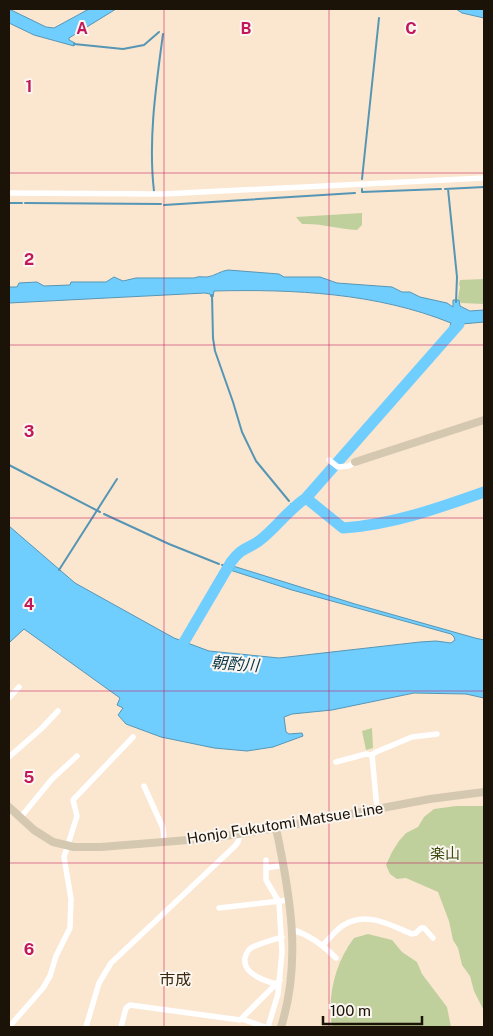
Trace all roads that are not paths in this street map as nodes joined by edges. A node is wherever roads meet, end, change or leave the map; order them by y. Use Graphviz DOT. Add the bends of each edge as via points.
graph roads {
  1 [pos="484,178"];
  2 [pos="9,193"];
  3 [pos="484,420"];
  4 [pos="329,460"];
  5 [pos="355,462"];
  6 [pos="19,687"];
  7 [pos="9,698"];
  8 [pos="58,711"];
  9 [pos="437,734"];
  10 [pos="133,737"];
  11 [pos="372,755"];
  12 [pos="77,756"];
  13 [pos="9,757"];
  14 [pos="336,762"];
  15 [pos="144,786"];
  16 [pos="484,792"];
  17 [pos="9,807"];
  18 [pos="377,809"];
  19 [pos="20,818"];
  20 [pos="276,828"];
  21 [pos="240,834"];
  22 [pos="164,841"];
  23 [pos="66,846"];
  24 [pos="266,860"];
  25 [pos="284,864"];
  26 [pos="266,868"];
  27 [pos="289,900"];
  28 [pos="279,902"];
  29 [pos="219,908"];
  30 [pos="293,930"];
  31 [pos="282,937"];
  32 [pos="433,938"];
  33 [pos="322,945"];
  34 [pos="336,958"];
  35 [pos="278,982"];
  36 [pos="242,1018"];
  37 [pos="9,1027"];
  38 [pos="86,1027"];
  39 [pos="121,1027"];
  40 [pos="264,1027"];
  41 [pos="268,1027"];
  42 [pos="281,1027"];
  1 -- 2 [label="street" via="163,194"];
  3 -- 5 [label="main road"];
  4 -- 5 [label="street" via="338,467"];
  6 -- 7 [label="street"];
  8 -- 13 [label="street"];
  9 -- 11 [label="street" via="412,737"];
  10 -- 23 [label="street" via="74,797 72,803 77,816"];
  11 -- 14 [label="street"];
  11 -- 18 [label="street"];
  12 -- 19 [label="street" via="52,779"];
  15 -- 22 [label="street" via="163,828"];
  16 -- 18 [label="main road, Honjo Fukutomi Matsue Line"];
  17 -- 19 [label="main road, Honjo Fukutomi Matsue Line"];
  18 -- 20 [label="main road, Honjo Fukutomi Matsue Line"];
  19 -- 23 [label="main road, Honjo Fukutomi Matsue Line" via="48,840"];
  20 -- 21 [label="main road, Honjo Fukutomi Matsue Line"];
  20 -- 25 [label="main road"];
  21 -- 22 [label="main road, Honjo Fukutomi Matsue Line"];
  21 -- 38 [label="street" via="238,842 111,964 99,983"];
  22 -- 23 [label="main road, Honjo Fukutomi Matsue Line" via="100,847"];
  23 -- 37 [label="street" via="64,867 70,899 70,928 43,988"];
  24 -- 26 [label="street"];
  25 -- 26 [label="street"];
  25 -- 27 [label="main road"];
  26 -- 28 [label="street" via="266,880"];
  27 -- 28 [label="street"];
  27 -- 30 [label="main road"];
  28 -- 29 [label="street"];
  28 -- 31 [label="street"];
  30 -- 33 [label="street"];
  30 -- 42 [label="main road" via="290,988"];
  31 -- 35 [label="street"];
  31 -- 35 [label="street" via="250,948 244,961 259,978"];
  32 -- 33 [label="street" via="424,928 412,934 367,918 342,926"];
  33 -- 34 [label="street"];
  35 -- 36 [label="street"];
  35 -- 41 [label="street"];
  36 -- 39 [label="street" via="236,1020 130,1005 126,1008"];
  36 -- 40 [label="street"];
}
